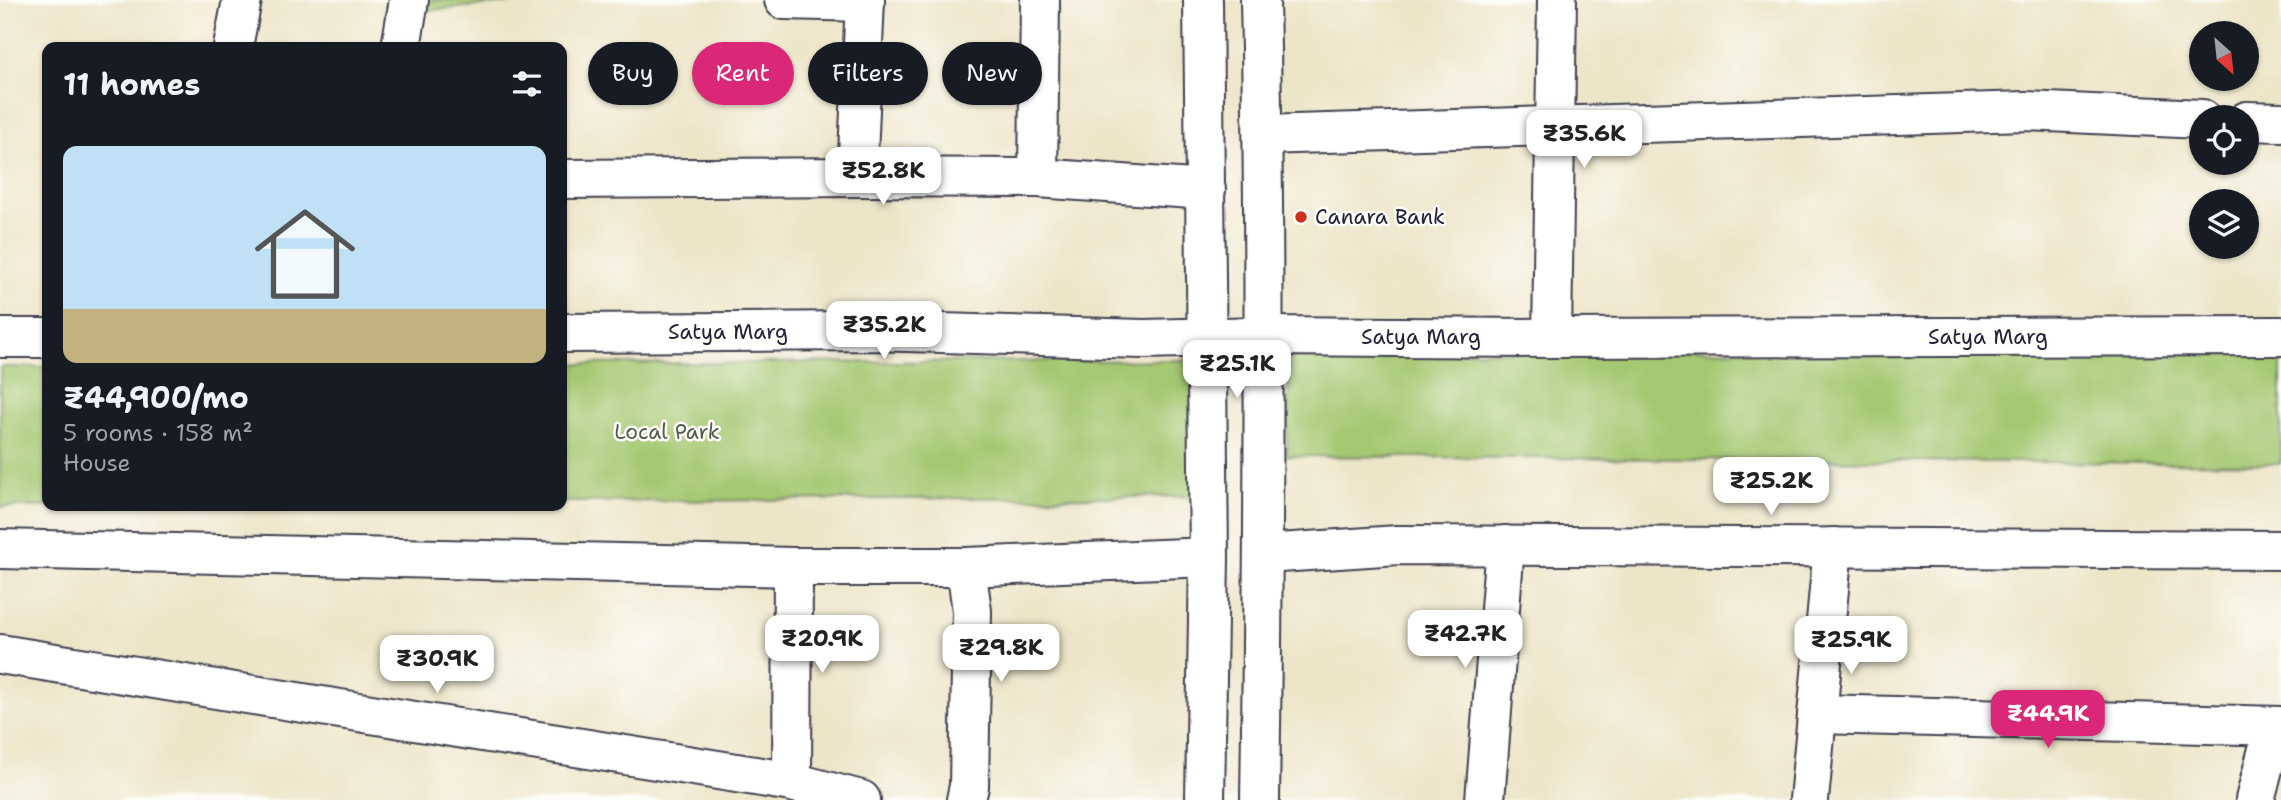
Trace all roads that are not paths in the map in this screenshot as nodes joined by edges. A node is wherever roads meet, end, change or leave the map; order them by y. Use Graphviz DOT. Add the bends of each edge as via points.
graph roads {
  1 [pos="242,0"];
  2 [pos="410,0"];
  3 [pos="784,0"];
  4 [pos="1040,0"];
  5 [pos="1203,0"];
  6 [pos="1260,0"];
  7 [pos="1557,0"];
  8 [pos="865,1"];
  9 [pos="234,42"];
  10 [pos="402,42"];
  11 [pos="2189,118"];
  12 [pos="2259,121"];
  13 [pos="2281,122"];
  14 [pos="1555,125"];
  15 [pos="1263,135"];
  16 [pos="857,177"];
  17 [pos="1038,178"];
  18 [pos="567,180"];
  19 [pos="1206,190"];
  20 [pos="567,333"];
  21 [pos="1262,336"];
  22 [pos="2281,336"];
  23 [pos="1206,337"];
  24 [pos="0,338"];
  25 [pos="42,338"];
  26 [pos="1552,338"];
  27 [pos="1505,545"];
  28 [pos="1833,547"];
  29 [pos="0,549"];
  30 [pos="2281,550"];
  31 [pos="1264,554"];
  32 [pos="1209,558"];
  33 [pos="793,566"];
  34 [pos="966,567"];
  35 [pos="0,654"];
  36 [pos="1817,714"];
  37 [pos="2277,726"];
  38 [pos="792,782"];
  39 [pos="860,800"];
  40 [pos="966,800"];
  41 [pos="1205,800"];
  42 [pos="1261,800"];
  43 [pos="1485,800"];
  44 [pos="1809,800"];
  45 [pos="2255,800"];
  1 -- 9 [label="street"];
  2 -- 10 [label="street"];
  3 -- 8 [label="street"];
  4 -- 17 [label="street"];
  5 -- 19 [label="street"];
  6 -- 15 [label="street"];
  7 -- 14 [label="street"];
  8 -- 16 [label="street"];
  11 -- 14 [label="street" via="2026,111"];
  12 -- 13 [label="street"];
  14 -- 15 [label="street"];
  14 -- 26 [label="street"];
  15 -- 21 [label="street"];
  16 -- 17 [label="street"];
  16 -- 18 [label="street"];
  17 -- 19 [label="street"];
  19 -- 23 [label="street"];
  20 -- 23 [label="street, Satya Marg" via="873,331"];
  21 -- 23 [label="street, Satya Marg"];
  21 -- 26 [label="street, Satya Marg"];
  21 -- 31 [label="street"];
  22 -- 26 [label="street, Satya Marg"];
  23 -- 32 [label="street"];
  24 -- 25 [label="street"];
  27 -- 28 [label="street"];
  27 -- 31 [label="street" via="1398,545"];
  27 -- 43 [label="street"];
  28 -- 30 [label="street"];
  28 -- 36 [label="street"];
  29 -- 33 [label="street"];
  31 -- 42 [label="street"];
  32 -- 34 [label="street"];
  32 -- 41 [label="street"];
  33 -- 34 [label="street"];
  33 -- 38 [label="street"];
  34 -- 40 [label="street" via="972,611"];
  35 -- 38 [label="street"];
  36 -- 37 [label="street"];
  36 -- 44 [label="street"];
  37 -- 45 [label="street"];
  38 -- 39 [label="street"];
}
